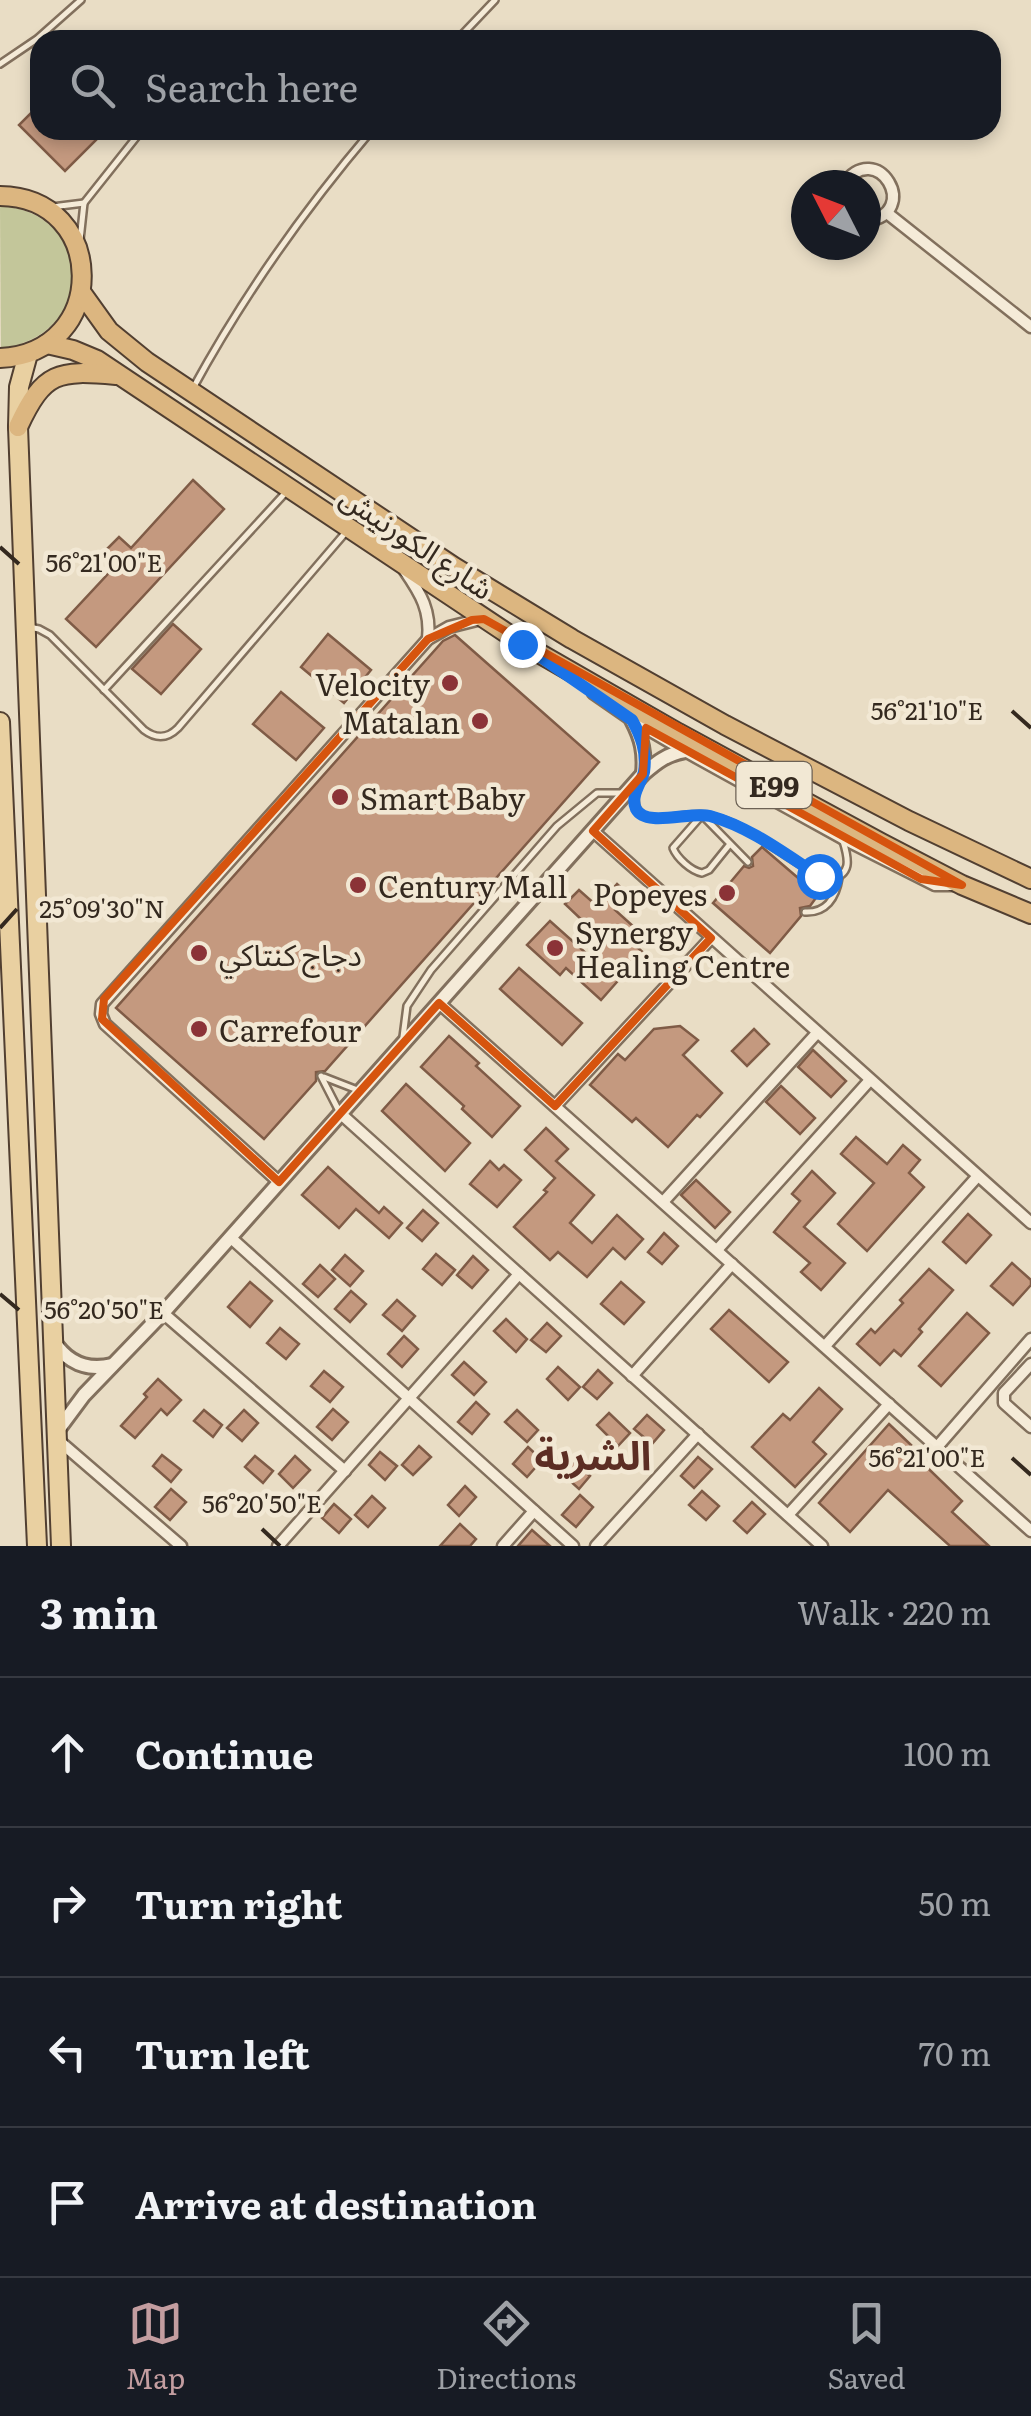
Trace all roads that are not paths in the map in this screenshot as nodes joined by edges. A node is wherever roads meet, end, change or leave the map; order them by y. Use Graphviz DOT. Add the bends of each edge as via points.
graph roads {
  1 [pos="80,0"];
  2 [pos="495,0"];
  3 [pos="47,30"];
  4 [pos="466,30"];
  5 [pos="30,44"];
  6 [pos="0,64"];
  7 [pos="134,140"];
  8 [pos="364,140"];
  9 [pos="881,173"];
  10 [pos="0,196"];
  11 [pos="84,204"];
  12 [pos="43,207"];
  13 [pos="887,213"];
  14 [pos="881,218"];
  15 [pos="79,253"];
  16 [pos="81,292"];
  17 [pos="1031,327"];
  18 [pos="47,344"];
  19 [pos="28,354"];
  20 [pos="0,358"];
  21 [pos="120,375"];
  22 [pos="191,393"];
  23 [pos="18,426"];
  24 [pos="289,488"];
  25 [pos="349,528"];
  26 [pos="399,562"];
  27 [pos="484,619"];
  28 [pos="26,627"];
  29 [pos="428,639"];
  30 [pos="522,644"];
  31 [pos="104,690"];
  32 [pos="632,720"];
  33 [pos="0,722"];
  34 [pos="685,751"];
  35 [pos="644,774"];
  36 [pos="627,792"];
  37 [pos="702,815"];
  38 [pos="592,831"];
  39 [pos="842,838"];
  40 [pos="730,844"];
  41 [pos="748,862"];
  42 [pos="839,878"];
  43 [pos="1031,880"];
  44 [pos="962,884"];
  45 [pos="805,912"];
  46 [pos="1031,914"];
  47 [pos="711,938"];
  48 [pos="439,1003"];
  49 [pos="817,1033"];
  50 [pos="402,1045"];
  51 [pos="870,1080"];
  52 [pos="360,1092"];
  53 [pos="555,1106"];
  54 [pos="340,1114"];
  55 [pos="977,1177"];
  56 [pos="279,1182"];
  57 [pos="663,1202"];
  58 [pos="1031,1223"];
  59 [pos="230,1237"];
  60 [pos="717,1250"];
  61 [pos="732,1264"];
  62 [pos="519,1274"];
  63 [pos="163,1312"];
  64 [pos="53,1340"];
  65 [pos="1031,1340"];
  66 [pos="825,1346"];
  67 [pos="115,1364"];
  68 [pos="1031,1364"];
  69 [pos="632,1376"];
  70 [pos="410,1399"];
  71 [pos="890,1404"];
  72 [pos="1031,1427"];
  73 [pos="698,1434"];
  74 [pos="58,1435"];
  75 [pos="938,1446"];
  76 [pos="345,1471"];
  77 [pos="534,1511"];
  78 [pos="788,1515"];
  79 [pos="1031,1531"];
  80 [pos="37,1546"];
  81 [pos="61,1546"];
  82 [pos="181,1546"];
  83 [pos="278,1546"];
  84 [pos="504,1546"];
  85 [pos="573,1546"];
  86 [pos="596,1546"];
  87 [pos="822,1546"];
  1 -- 3 [label="lane"];
  2 -- 4 [label="lane"];
  5 -- 6 [label="lane"];
  7 -- 11 [label="lane"];
  8 -- 22 [label="lane" via="261,278"];
  9 -- 13 [label="street" via="893,192"];
  10 -- 12 [label="highway"];
  11 -- 12 [label="lane"];
  11 -- 15 [label="lane"];
  12 -- 15 [label="highway" via="66,227"];
  13 -- 14 [label="street"];
  13 -- 17 [label="street"];
  15 -- 16 [label="highway"];
  16 -- 18 [label="highway" via="69,322"];
  16 -- 22 [label="highway, شارع الكورنيش / E99" via="121,342"];
  18 -- 19 [label="highway"];
  18 -- 21 [label="highway, شارع الكورنيش / E99" via="85,354"];
  19 -- 20 [label="highway"];
  19 -- 23 [label="main road"];
  21 -- 23 [label="highway" via="58,376 36,392"];
  21 -- 24 [label="highway, شارع الكورنيش / E99"];
  22 -- 43 [label="highway, شارع الكورنيش / E99" via="572,640"];
  23 -- 28 [label="main road"];
  24 -- 25 [label="highway, شارع الكورنيش / E99"];
  24 -- 31 [label="lane"];
  25 -- 26 [label="highway, شارع الكورنيش / E99"];
  25 -- 31 [label="lane" via="172,734 150,735"];
  26 -- 27 [label="highway, شارع الكورنيش / E99"];
  26 -- 29 [label="street" via="426,604"];
  27 -- 29 [label="street"];
  27 -- 30 [label="highway, شارع الكورنيش / E99"];
  28 -- 31 [label="lane" via="50,635"];
  28 -- 64 [label="main road"];
  29 -- 56 [label="street" via="399,681 100,1009 105,1024"];
  30 -- 32 [label="street"];
  30 -- 44 [label="highway, شارع الكورنيش / E99"];
  32 -- 34 [label="street"];
  32 -- 35 [label="street" via="642,738"];
  33 -- 80 [label="main road"];
  34 -- 35 [label="street"];
  34 -- 39 [label="street"];
  35 -- 36 [label="street"];
  35 -- 37 [label="lane" via="634,800 644,816"];
  36 -- 38 [label="street"];
  36 -- 50 [label="lane" via="597,794 557,826 431,970 407,1006"];
  37 -- 40 [label="lane"];
  37 -- 40 [label="lane" via="674,852 702,873"];
  37 -- 42 [label="lane" via="750,833 819,876"];
  38 -- 47 [label="street"];
  38 -- 48 [label="street"];
  39 -- 42 [label="lane" via="849,860"];
  39 -- 44 [label="street" via="935,885"];
  40 -- 41 [label="lane"];
  42 -- 45 [label="lane" via="827,906"];
  44 -- 46 [label="highway, شارع الكورنيش / E99"];
  47 -- 49 [label="street"];
  47 -- 53 [label="street"];
  48 -- 50 [label="street"];
  48 -- 53 [label="street"];
  49 -- 51 [label="street"];
  49 -- 57 [label="street"];
  50 -- 52 [label="street"];
  51 -- 55 [label="street"];
  51 -- 60 [label="street"];
  52 -- 54 [label="street"];
  52 -- 54 [label="lane" via="321,1076"];
  53 -- 57 [label="street"];
  54 -- 56 [label="street"];
  54 -- 62 [label="street"];
  55 -- 58 [label="street"];
  55 -- 66 [label="street"];
  56 -- 59 [label="street"];
  57 -- 60 [label="street"];
  59 -- 63 [label="street"];
  59 -- 70 [label="street"];
  60 -- 61 [label="street"];
  61 -- 66 [label="street"];
  61 -- 69 [label="street"];
  62 -- 69 [label="street"];
  62 -- 70 [label="street"];
  63 -- 67 [label="street"];
  63 -- 76 [label="street"];
  64 -- 67 [label="street" via="78,1364"];
  64 -- 74 [label="main road"];
  65 -- 75 [label="street"];
  66 -- 71 [label="street"];
  67 -- 74 [label="street"];
  68 -- 72 [label="street" via="1004,1393 1004,1403"];
  69 -- 73 [label="street"];
  70 -- 76 [label="street"];
  70 -- 77 [label="street"];
  71 -- 75 [label="street"];
  71 -- 78 [label="street"];
  73 -- 78 [label="street"];
  73 -- 86 [label="street"];
  74 -- 81 [label="main road"];
  74 -- 82 [label="street"];
  75 -- 79 [label="street"];
  76 -- 83 [label="street"];
  77 -- 84 [label="street"];
  77 -- 85 [label="street"];
  78 -- 87 [label="street"];
}
